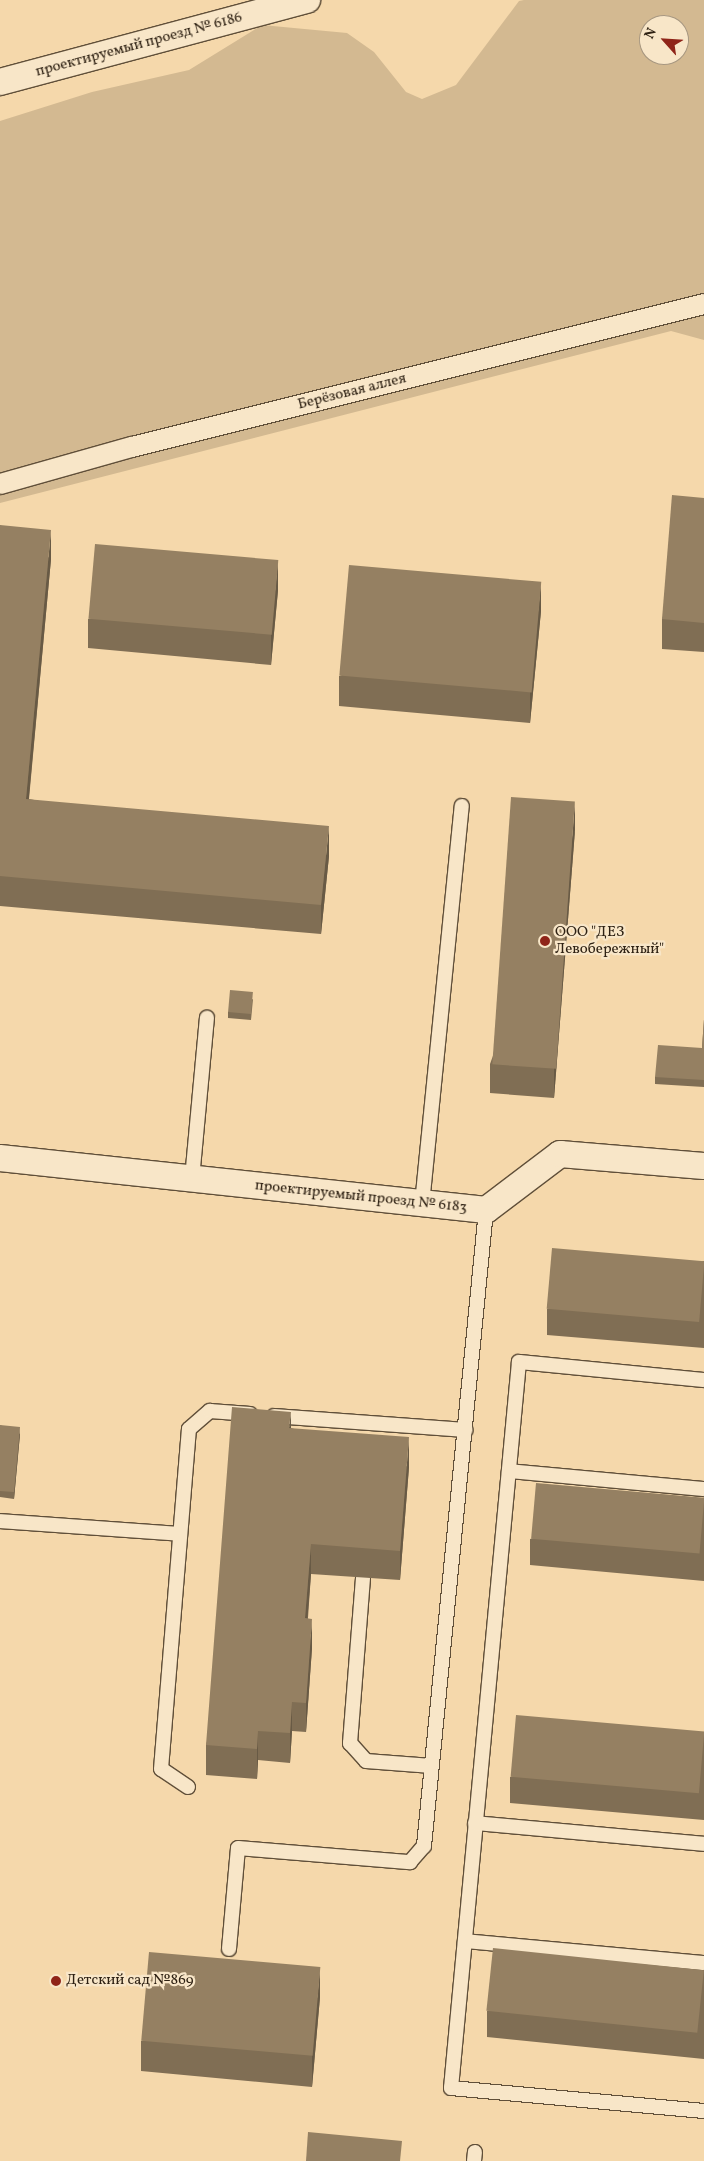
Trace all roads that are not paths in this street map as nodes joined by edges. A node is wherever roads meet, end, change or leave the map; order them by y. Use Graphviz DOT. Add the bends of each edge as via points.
graph roads {
  1 [pos="307,0"];
  2 [pos="0,82"];
  3 [pos="704,304"];
  4 [pos="0,484"];
  5 [pos="462,806"];
  6 [pos="207,1018"];
  7 [pos="0,1158"];
  8 [pos="704,1166"];
  9 [pos="192,1179"];
  10 [pos="422,1204"];
  11 [pos="486,1210"];
  12 [pos="704,1380"];
  13 [pos="465,1430"];
  14 [pos="509,1471"];
  15 [pos="704,1490"];
  16 [pos="0,1520"];
  17 [pos="180,1534"];
  18 [pos="363,1578"];
  19 [pos="432,1766"];
  20 [pos="188,1787"];
  21 [pos="475,1823"];
  22 [pos="704,1844"];
  23 [pos="464,1941"];
  24 [pos="229,1949"];
  25 [pos="704,1963"];
  26 [pos="704,2111"];
  1 -- 2 [label="street, проектируемый проезд № 6186"];
  3 -- 4 [label="street, Берёзовая аллея" via="132,447"];
  5 -- 10 [label="lane"];
  6 -- 9 [label="lane"];
  7 -- 9 [label="street, проектируемый проезд № 6183"];
  8 -- 11 [label="street, проектируемый проезд № 6183" via="560,1154"];
  9 -- 10 [label="street, проектируемый проезд № 6183"];
  10 -- 11 [label="street, проектируемый проезд № 6183"];
  11 -- 13 [label="lane"];
  12 -- 14 [label="lane" via="519,1362"];
  13 -- 17 [label="lane" via="210,1411 189,1429"];
  13 -- 19 [label="lane"];
  14 -- 15 [label="lane"];
  14 -- 21 [label="lane"];
  16 -- 17 [label="lane"];
  17 -- 20 [label="lane" via="161,1769"];
  18 -- 19 [label="lane" via="350,1742 366,1761"];
  19 -- 24 [label="lane" via="424,1846 410,1862 238,1848"];
  21 -- 22 [label="lane"];
  21 -- 23 [label="lane"];
  23 -- 25 [label="lane"];
  23 -- 26 [label="lane" via="451,2088"];
}
